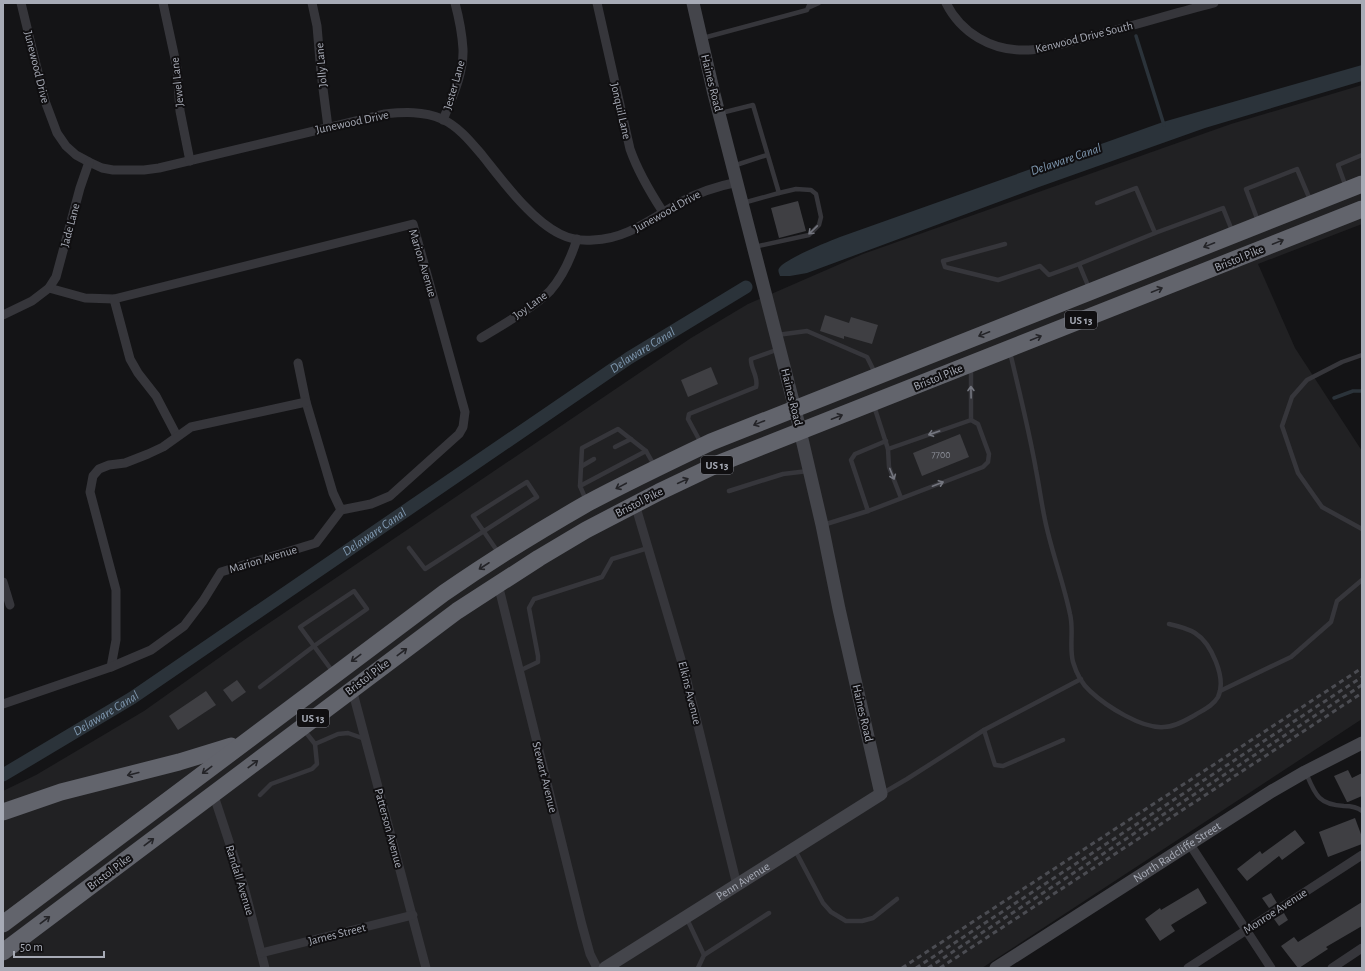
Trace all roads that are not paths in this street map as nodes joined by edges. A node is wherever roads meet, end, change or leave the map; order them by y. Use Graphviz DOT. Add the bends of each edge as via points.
graph roads {
  1 [pos="21,3"];
  2 [pos="163,3"];
  3 [pos="312,3"];
  4 [pos="456,3"];
  5 [pos="596,3"];
  6 [pos="693,3"];
  7 [pos="819,3"];
  8 [pos="946,3"];
  9 [pos="1214,3"];
  10 [pos="810,5"];
  11 [pos="701,38"];
  12 [pos="719,113"];
  13 [pos="443,120"];
  14 [pos="328,127"];
  15 [pos="767,155"];
  16 [pos="1362,155"];
  17 [pos="190,161"];
  18 [pos="89,162"];
  19 [pos="733,166"];
  20 [pos="738,182"];
  21 [pos="1354,187"];
  22 [pos="779,193"];
  23 [pos="743,203"];
  24 [pos="1097,203"];
  25 [pos="1312,204"];
  26 [pos="1362,209"];
  27 [pos="663,212"];
  28 [pos="1259,225"];
  29 [pos="1155,233"];
  30 [pos="1234,235"];
  31 [pos="577,239"];
  32 [pos="1005,244"];
  33 [pos="754,247"];
  34 [pos="1079,264"];
  35 [pos="49,288"];
  36 [pos="1091,291"];
  37 [pos="114,299"];
  38 [pos="3,315"];
  39 [pos="481,338"];
  40 [pos="778,342"];
  41 [pos="1009,348"];
  42 [pos="1362,354"];
  43 [pos="298,363"];
  44 [pos="971,364"];
  45 [pos="876,377"];
  46 [pos="306,402"];
  47 [pos="873,402"];
  48 [pos="795,409"];
  49 [pos="971,420"];
  50 [pos="800,431"];
  51 [pos="177,436"];
  52 [pos="631,439"];
  53 [pos="886,441"];
  54 [pos="703,446"];
  55 [pos="615,448"];
  56 [pos="888,449"];
  57 [pos="646,451"];
  58 [pos="594,459"];
  59 [pos="582,466"];
  60 [pos="655,468"];
  61 [pos="810,471"];
  62 [pos="580,486"];
  63 [pos="730,490"];
  64 [pos="902,498"];
  65 [pos="588,504"];
  66 [pos="635,504"];
  67 [pos="341,510"];
  68 [pos="868,510"];
  69 [pos="822,525"];
  70 [pos="1362,529"];
  71 [pos="483,531"];
  72 [pos="409,548"];
  73 [pos="648,548"];
  74 [pos="500,555"];
  75 [pos="1362,580"];
  76 [pos="3,582"];
  77 [pos="498,584"];
  78 [pos="10,605"];
  79 [pos="1169,624"];
  80 [pos="314,646"];
  81 [pos="111,667"];
  82 [pos="519,671"];
  83 [pos="334,674"];
  84 [pos="1081,679"];
  85 [pos="260,687"];
  86 [pos="352,689"];
  87 [pos="1220,691"];
  88 [pos="3,704"];
  89 [pos="302,727"];
  90 [pos="984,730"];
  91 [pos="365,739"];
  92 [pos="1063,740"];
  93 [pos="245,741"];
  94 [pos="1362,743"];
  95 [pos="315,744"];
  96 [pos="1305,772"];
  97 [pos="214,793"];
  98 [pos="881,794"];
  99 [pos="260,795"];
  100 [pos="1362,811"];
  101 [pos="3,812"];
  102 [pos="1189,843"];
  103 [pos="794,849"];
  104 [pos="1362,855"];
  105 [pos="737,885"];
  106 [pos="897,899"];
  107 [pos="769,913"];
  108 [pos="413,915"];
  109 [pos="686,917"];
  110 [pos="3,924"];
  111 [pos="1246,930"];
  112 [pos="1362,948"];
  113 [pos="3,952"];
  114 [pos="261,953"];
  115 [pos="704,955"];
  116 [pos="265,968"];
  117 [pos="426,968"];
  118 [pos="597,968"];
  119 [pos="605,968"];
  120 [pos="698,968"];
  121 [pos="996,968"];
  122 [pos="1188,968"];
  123 [pos="1271,968"];
  124 [pos="1332,968"];
  1 -- 18 [label="street, Junewood Drive" via="49,115 66,146"];
  2 -- 17 [label="street, Jewel Lane" via="177,68 180,111"];
  3 -- 14 [label="street, Jolly Lane" via="317,26"];
  4 -- 13 [label="street, Jester Lane" via="463,49 462,63"];
  5 -- 27 [label="street, Jonquil Lane" via="630,149 645,184"];
  6 -- 11 [label="street, Haines Road"];
  7 -- 10 [label="lane"];
  8 -- 9 [label="street, Kenwood Drive South" via="958,23 974,36 1008,49 1024,50 1090,37"];
  10 -- 11 [label="lane" via="807,10"];
  11 -- 12 [label="street, Haines Road"];
  12 -- 15 [label="lane" via="753,105"];
  12 -- 19 [label="street, Haines Road"];
  13 -- 14 [label="street, Junewood Drive" via="424,113 410,112 385,114"];
  13 -- 31 [label="street, Junewood Drive" via="467,137 541,221 560,234"];
  14 -- 17 [label="street, Junewood Drive"];
  15 -- 19 [label="lane"];
  15 -- 22 [label="lane"];
  16 -- 21 [label="lane" via="1338,164"];
  17 -- 18 [label="street, Junewood Drive" via="159,168 124,171 102,168"];
  18 -- 35 [label="street, Jade Lane" via="56,277"];
  19 -- 20 [label="street, Haines Road"];
  20 -- 23 [label="street, Haines Road"];
  20 -- 27 [label="street, Junewood Drive" via="703,191"];
  21 -- 25 [label="highway, Bristol Pike / US 13"];
  22 -- 23 [label="lane"];
  22 -- 33 [label="lane, one-way" via="811,190 816,194 821,217 819,225 809,235"];
  23 -- 33 [label="street, Haines Road"];
  24 -- 29 [label="lane" via="1136,188"];
  25 -- 28 [label="highway, Bristol Pike / US 13"];
  25 -- 28 [label="lane" via="1297,169 1246,189"];
  41 -- 26 [label="highway, Bristol Pike / US 13, one-way"];
  27 -- 31 [label="street, Junewood Drive" via="638,228 619,236 592,240"];
  28 -- 30 [label="highway, Bristol Pike / US 13"];
  29 -- 30 [label="lane" via="1222,208"];
  29 -- 34 [label="lane"];
  30 -- 36 [label="highway, Bristol Pike / US 13, one-way"];
  31 -- 39 [label="street, Joy Lane" via="572,256 550,291"];
  32 -- 34 [label="lane" via="943,261 945,267 998,280 1040,266 1049,275"];
  33 -- 40 [label="street, Haines Road"];
  34 -- 36 [label="lane"];
  35 -- 37 [label="street, Marion Avenue" via="84,298"];
  35 -- 38 [label="street" via="22,307"];
  36 -- 45 [label="highway, Bristol Pike / US 13, one-way"];
  37 -- 51 [label="street" via="130,359 156,396"];
  37 -- 67 [label="street, Marion Avenue" via="412,224 465,412 463,427 459,434 390,496 371,504"];
  40 -- 45 [label="lane" via="807,331 867,357"];
  40 -- 48 [label="street, Haines Road"];
  40 -- 54 [label="lane" via="751,359 756,387 689,414 688,419"];
  41 -- 44 [label="highway, Bristol Pike / US 13"];
  41 -- 84 [label="lane" via="1044,515 1071,616 1073,660"];
  42 -- 70 [label="lane" via="1307,380 1292,397 1282,426 1298,473 1322,507"];
  43 -- 46 [label="street"];
  44 -- 47 [label="highway, Bristol Pike / US 13"];
  49 -- 44 [label="lane, one-way"];
  45 -- 48 [label="highway, Bristol Pike / US 13"];
  46 -- 51 [label="street" via="201,424"];
  46 -- 67 [label="street" via="333,493"];
  50 -- 47 [label="highway, Bristol Pike / US 13, one-way"];
  47 -- 53 [label="lane"];
  48 -- 50 [label="street, Haines Road"];
  48 -- 54 [label="highway, Bristol Pike / US 13, one-way"];
  49 -- 56 [label="lane, one-way"];
  64 -- 49 [label="lane, one-way" via="983,467 988,462 989,454 978,424"];
  50 -- 61 [label="street, Haines Road"];
  66 -- 50 [label="highway, Bristol Pike / US 13, one-way" via="720,463"];
  51 -- 81 [label="street" via="163,447 124,463 99,469 93,476 90,492 116,590 116,640"];
  52 -- 55 [label="lane"];
  52 -- 57 [label="lane"];
  52 -- 59 [label="lane" via="618,429 582,448"];
  53 -- 56 [label="lane"];
  53 -- 68 [label="lane" via="855,454 851,460"];
  54 -- 60 [label="highway, Bristol Pike / US 13"];
  56 -- 64 [label="lane, one-way" via="889,467"];
  57 -- 60 [label="lane"];
  57 -- 62 [label="lane"];
  58 -- 59 [label="lane"];
  59 -- 62 [label="lane"];
  60 -- 65 [label="highway, Bristol Pike / US 13, one-way"];
  61 -- 63 [label="lane" via="783,474"];
  61 -- 69 [label="street, Haines Road"];
  62 -- 65 [label="lane"];
  64 -- 68 [label="lane"];
  65 -- 74 [label="highway, Bristol Pike / US 13"];
  66 -- 73 [label="street, Elkins Avenue"];
  66 -- 77 [label="highway, Bristol Pike / US 13" via="559,546"];
  67 -- 81 [label="street, Marion Avenue" via="316,544 221,572 184,626 151,650"];
  68 -- 69 [label="lane"];
  69 -- 98 [label="street, Haines Road"];
  71 -- 71 [label="lane" via="473,516 527,482 537,497"];
  71 -- 72 [label="lane" via="425,569"];
  71 -- 74 [label="lane"];
  73 -- 82 [label="lane" via="612,559 602,577 534,599 529,608 538,662"];
  73 -- 105 [label="street, Elkins Avenue" via="685,673"];
  74 -- 83 [label="highway, Bristol Pike / US 13, one-way" via="444,592"];
  75 -- 87 [label="lane" via="1337,601 1330,622 1291,657"];
  76 -- 78 [label="street"];
  77 -- 82 [label="street, Stewart Avenue"];
  86 -- 77 [label="highway, Bristol Pike / US 13, one-way" via="457,611"];
  79 -- 87 [label="lane" via="1183,627 1202,638 1214,656 1220,675"];
  80 -- 80 [label="lane" via="300,627 354,591 367,609"];
  80 -- 83 [label="lane"];
  80 -- 85 [label="lane"];
  81 -- 88 [label="street, Marion Avenue"];
  82 -- 118 [label="street, Stewart Avenue" via="582,925"];
  83 -- 93 [label="highway, Bristol Pike / US 13"];
  84 -- 87 [label="lane" via="1101,700 1122,714 1152,727 1164,728 1188,719 1210,706"];
  84 -- 90 [label="lane"];
  86 -- 89 [label="highway, Bristol Pike / US 13"];
  86 -- 91 [label="street, Patterson Avenue"];
  89 -- 95 [label="lane"];
  97 -- 89 [label="highway, Bristol Pike / US 13, one-way"];
  90 -- 92 [label="lane" via="995,765 1003,766"];
  90 -- 98 [label="lane"];
  91 -- 95 [label="lane" via="348,733 338,734"];
  91 -- 108 [label="street, Patterson Avenue"];
  93 -- 101 [label="highway, one-way" via="179,762 48,796"];
  93 -- 110 [label="highway, Bristol Pike / US 13, one-way"];
  94 -- 96 [label="street, North Radcliffe Street"];
  95 -- 99 [label="lane" via="317,764 312,769 271,784"];
  96 -- 100 [label="lane" via="1315,794 1325,803 1351,806"];
  96 -- 102 [label="street, North Radcliffe Street"];
  113 -- 97 [label="highway, Bristol Pike / US 13, one-way"];
  97 -- 114 [label="street, Randall Avenue" via="244,887"];
  98 -- 103 [label="street, Penn Avenue"];
  102 -- 111 [label="street"];
  102 -- 121 [label="street, North Radcliffe Street"];
  103 -- 105 [label="street, Penn Avenue"];
  103 -- 106 [label="lane" via="823,903 831,912 846,921 873,918"];
  104 -- 111 [label="street, Monroe Avenue"];
  105 -- 109 [label="street, Penn Avenue"];
  107 -- 115 [label="lane"];
  108 -- 114 [label="street, James Street"];
  108 -- 117 [label="street, Patterson Avenue"];
  109 -- 115 [label="lane"];
  109 -- 119 [label="street, Penn Avenue"];
  111 -- 122 [label="street, Monroe Avenue"];
  111 -- 123 [label="street"];
  112 -- 124 [label="street"];
  114 -- 116 [label="street, Randall Avenue"];
  115 -- 120 [label="lane"];
}
